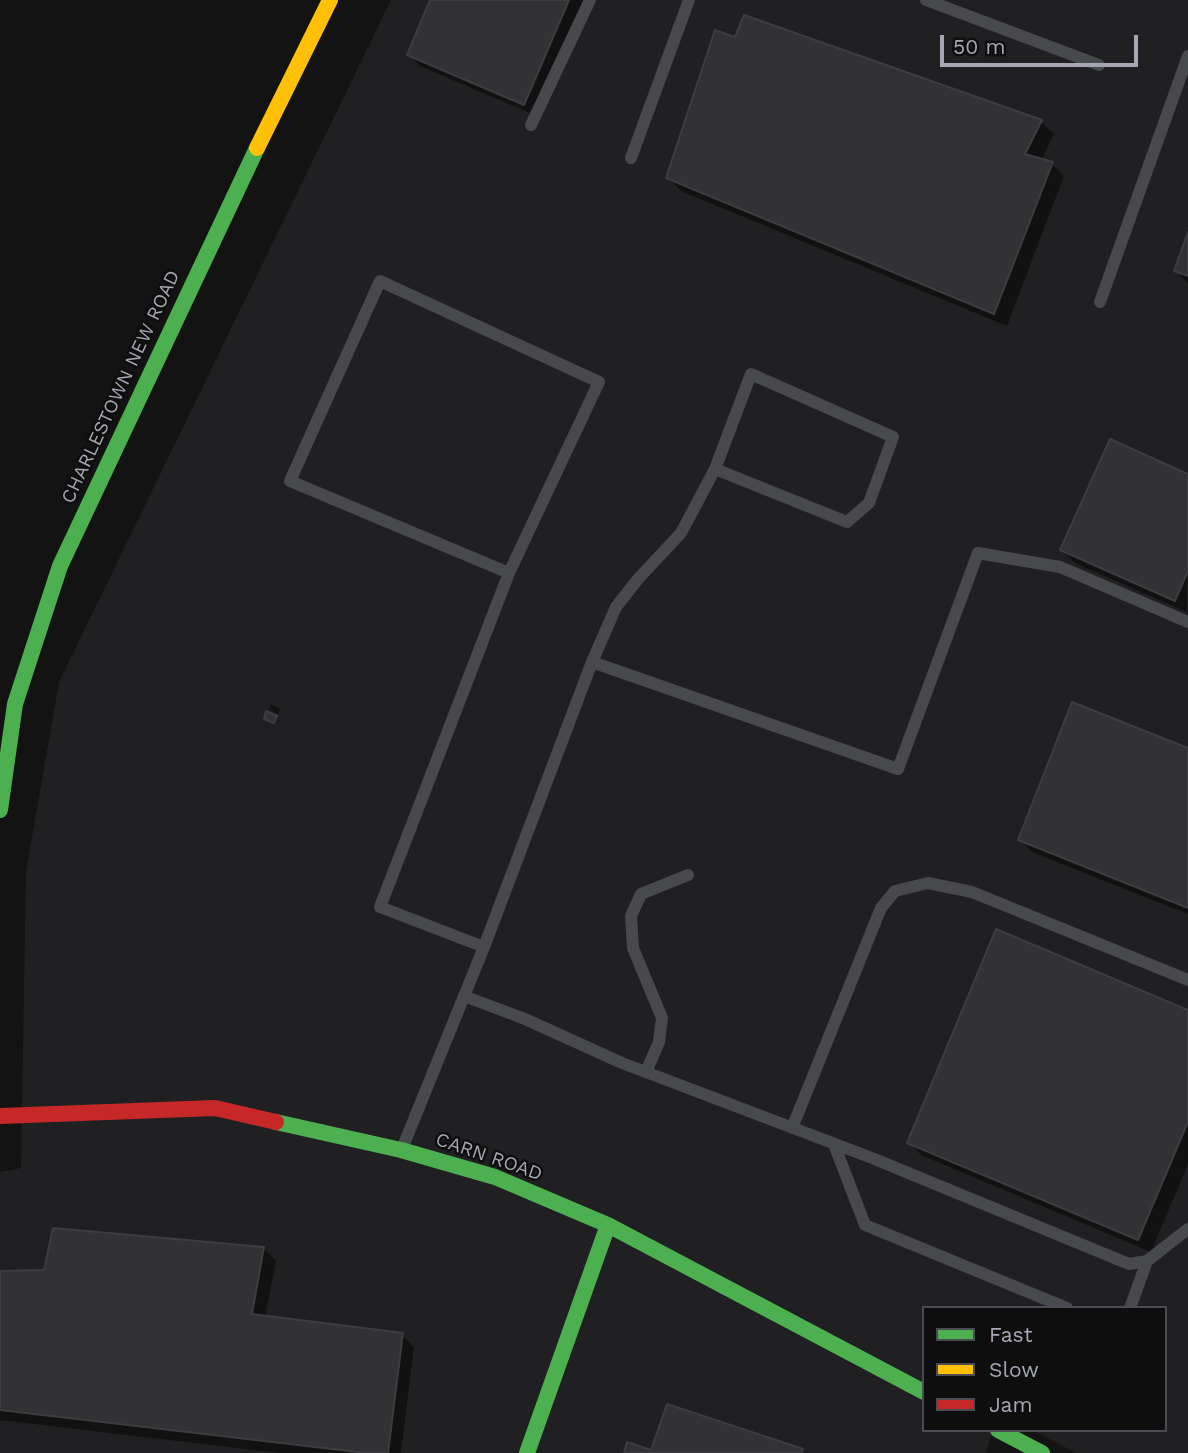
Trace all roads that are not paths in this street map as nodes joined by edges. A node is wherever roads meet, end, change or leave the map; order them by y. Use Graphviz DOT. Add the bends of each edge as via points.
graph roads {
  1 [pos="330,0"];
  2 [pos="590,0"];
  3 [pos="689,0"];
  4 [pos="926,0"];
  5 [pos="1188,56"];
  6 [pos="1099,65"];
  7 [pos="531,125"];
  8 [pos="631,158"];
  9 [pos="1100,302"];
  10 [pos="715,468"];
  11 [pos="509,573"];
  12 [pos="1188,622"];
  13 [pos="592,662"];
  14 [pos="0,810"];
  15 [pos="688,875"];
  16 [pos="484,947"];
  17 [pos="1188,980"];
  18 [pos="464,996"];
  19 [pos="646,1072"];
  20 [pos="0,1116"];
  21 [pos="792,1128"];
  22 [pos="834,1144"];
  23 [pos="401,1150"];
  24 [pos="608,1225"];
  25 [pos="1188,1229"];
  26 [pos="1147,1261"];
  27 [pos="1062,1306"];
  28 [pos="1131,1306"];
  29 [pos="922,1391"];
  30 [pos="1002,1432"];
  31 [pos="527,1453"];
  32 [pos="1042,1453"];
  1 -- 14 [label="street, CHARLESTOWN NEW ROAD" via="60,566 15,704"];
  2 -- 7 [label="lane"];
  3 -- 8 [label="lane"];
  4 -- 6 [label="lane"];
  5 -- 9 [label="lane"];
  10 -- 10 [label="lane" via="751,374 894,437 869,503 847,522"];
  10 -- 13 [label="lane" via="681,533 616,607"];
  11 -- 11 [label="lane" via="290,481 380,281 599,382"];
  11 -- 16 [label="lane" via="380,907"];
  12 -- 13 [label="lane" via="1059,567 978,553 898,769"];
  13 -- 16 [label="lane"];
  15 -- 19 [label="lane" via="641,894 631,916 633,948 663,1018"];
  16 -- 18 [label="lane"];
  17 -- 21 [label="lane" via="972,892 928,883 895,891 881,908"];
  18 -- 19 [label="lane"];
  18 -- 23 [label="lane"];
  19 -- 21 [label="lane"];
  20 -- 23 [label="street, CARN ROAD" via="215,1108"];
  21 -- 22 [label="lane"];
  22 -- 26 [label="lane" via="1129,1264"];
  22 -- 27 [label="lane" via="865,1225"];
  23 -- 24 [label="street, CARN ROAD" via="495,1177"];
  24 -- 29 [label="street, CARN ROAD"];
  24 -- 31 [label="street"];
  25 -- 26 [label="lane"];
  26 -- 28 [label="lane"];
  30 -- 32 [label="street"];
}
